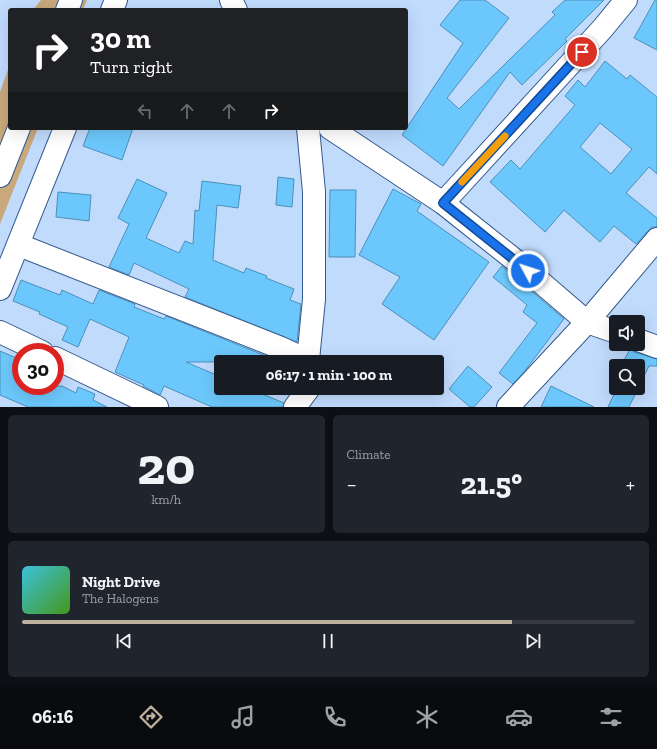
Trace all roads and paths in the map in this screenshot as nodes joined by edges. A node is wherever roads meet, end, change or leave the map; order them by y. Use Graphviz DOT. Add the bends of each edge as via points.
graph roads {
  1 [pos="626,0"];
  2 [pos="18,130"];
  3 [pos="64,130"];
  4 [pos="308,130"];
  5 [pos="333,130"];
  6 [pos="0,176"];
  7 [pos="443,203"];
  8 [pos="657,239"];
  9 [pos="19,245"];
  10 [pos="0,289"];
  11 [pos="587,322"];
  12 [pos="609,330"];
  13 [pos="0,332"];
  14 [pos="23,343"];
  15 [pos="645,343"];
  16 [pos="657,348"];
  17 [pos="297,355"];
  18 [pos="310,355"];
  19 [pos="64,362"];
  20 [pos="304,395"];
  21 [pos="157,407"];
  22 [pos="295,407"];
  23 [pos="508,407"];
  1 -- 7 [label="street"];
  2 -- 6 [label="street"];
  3 -- 9 [label="street"];
  4 -- 18 [label="street" via="314,192 314,299"];
  5 -- 7 [label="street"];
  7 -- 11 [label="street"];
  8 -- 11 [label="street"];
  9 -- 10 [label="street"];
  9 -- 17 [label="street"];
  11 -- 12 [label="street"];
  11 -- 23 [label="street"];
  13 -- 14 [label="street"];
  15 -- 16 [label="street"];
  19 -- 21 [label="street"];
  20 -- 22 [label="street"];
}
